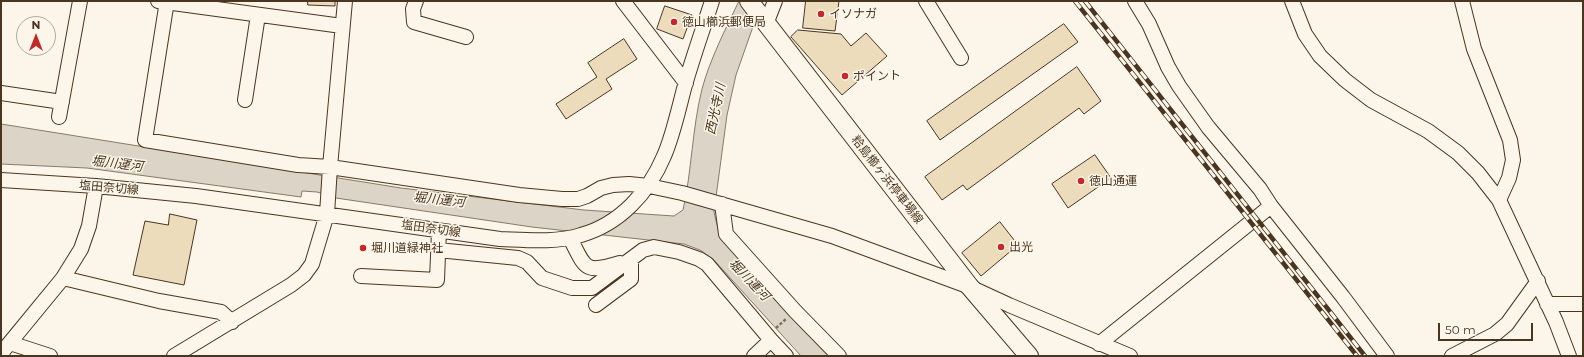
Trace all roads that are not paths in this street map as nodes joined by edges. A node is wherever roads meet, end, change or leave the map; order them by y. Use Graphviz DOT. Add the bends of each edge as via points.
graph roads {
  1 [pos="80,1"];
  2 [pos="345,1"];
  3 [pos="416,1"];
  4 [pos="623,1"];
  5 [pos="712,1"];
  6 [pos="749,1"];
  7 [pos="775,1"];
  8 [pos="926,1"];
  9 [pos="1135,1"];
  10 [pos="1292,1"];
  11 [pos="1462,1"];
  12 [pos="163,2"];
  13 [pos="258,15"];
  14 [pos="766,24"];
  15 [pos="342,26"];
  16 [pos="466,37"];
  17 [pos="961,58"];
  18 [pos="686,82"];
  19 [pos="1,93"];
  20 [pos="245,100"];
  21 [pos="62,102"];
  22 [pos="59,117"];
  23 [pos="330,170"];
  24 [pos="1,180"];
  25 [pos="96,186"];
  26 [pos="649,186"];
  27 [pos="1499,200"];
  28 [pos="722,204"];
  29 [pos="1271,206"];
  30 [pos="328,210"];
  31 [pos="439,231"];
  32 [pos="577,236"];
  33 [pos="438,250"];
  34 [pos="631,260"];
  35 [pos="362,276"];
  36 [pos="63,278"];
  37 [pos="1538,281"];
  38 [pos="970,286"];
  39 [pos="1547,304"];
  40 [pos="1583,304"];
  41 [pos="596,305"];
  42 [pos="232,322"];
  43 [pos="773,335"];
  44 [pos="10,343"];
  45 [pos="1099,344"];
  46 [pos="2,356"];
  47 [pos="50,356"];
  48 [pos="174,356"];
  49 [pos="754,356"];
  50 [pos="786,356"];
  51 [pos="838,356"];
  52 [pos="1029,356"];
  53 [pos="1130,356"];
  54 [pos="1387,356"];
  55 [pos="1452,356"];
  56 [pos="1569,356"];
  1 -- 21 [label="street"];
  2 -- 15 [label="street"];
  3 -- 16 [label="street" via="413,9 414,22"];
  4 -- 18 [label="street"];
  5 -- 18 [label="street, 塩田奈切線"];
  6 -- 14 [label="main road, 粭島櫛ヶ浜停車場線"];
  7 -- 14 [label="street"];
  8 -- 17 [label="street"];
  9 -- 29 [label="street" via="1179,86"];
  10 -- 27 [label="street" via="1305,34 1320,56 1371,100 1428,131 1458,153 1478,172"];
  11 -- 27 [label="street" via="1474,49 1510,140 1514,160"];
  12 -- 13 [label="street"];
  12 -- 23 [label="street" via="145,140"];
  13 -- 15 [label="street"];
  13 -- 20 [label="street"];
  14 -- 38 [label="main road, 粭島櫛ヶ浜停車場線"];
  15 -- 23 [label="street"];
  18 -- 26 [label="street, 塩田奈切線" via="665,155"];
  19 -- 21 [label="street"];
  21 -- 22 [label="street"];
  23 -- 26 [label="street" via="562,199 578,199 613,184"];
  23 -- 30 [label="street"];
  24 -- 25 [label="street, 塩田奈切線"];
  25 -- 30 [label="street, 塩田奈切線"];
  25 -- 36 [label="street" via="89,226 81,249"];
  26 -- 28 [label="street"];
  26 -- 32 [label="street, 塩田奈切線" via="629,208 603,226"];
  27 -- 37 [label="street"];
  28 -- 38 [label="street" via="832,236"];
  28 -- 51 [label="street" via="726,234"];
  29 -- 45 [label="street"];
  29 -- 54 [label="street"];
  30 -- 31 [label="street, 塩田奈切線"];
  30 -- 42 [label="street" via="312,264 304,275 291,286"];
  31 -- 32 [label="street, 塩田奈切線" via="500,239 534,240"];
  31 -- 33 [label="street"];
  32 -- 34 [label="street" via="584,265 592,269 601,269"];
  33 -- 34 [label="street" via="518,258 527,262 542,278 572,288 592,288"];
  33 -- 35 [label="street" via="437,280"];
  34 -- 41 [label="street" via="631,278"];
  34 -- 43 [label="street" via="643,250 654,247 699,259 707,264"];
  36 -- 42 [label="street" via="159,301 221,312"];
  36 -- 44 [label="street"];
  37 -- 39 [label="street"];
  37 -- 55 [label="street" via="1507,324 1494,334"];
  38 -- 45 [label="street"];
  38 -- 52 [label="main road, 粭島櫛ヶ浜停車場線"];
  39 -- 40 [label="street"];
  39 -- 56 [label="street"];
  42 -- 48 [label="street"];
  43 -- 49 [label="street"];
  43 -- 50 [label="street"];
  44 -- 46 [label="street"];
  44 -- 47 [label="street"];
  45 -- 53 [label="street"];
}
